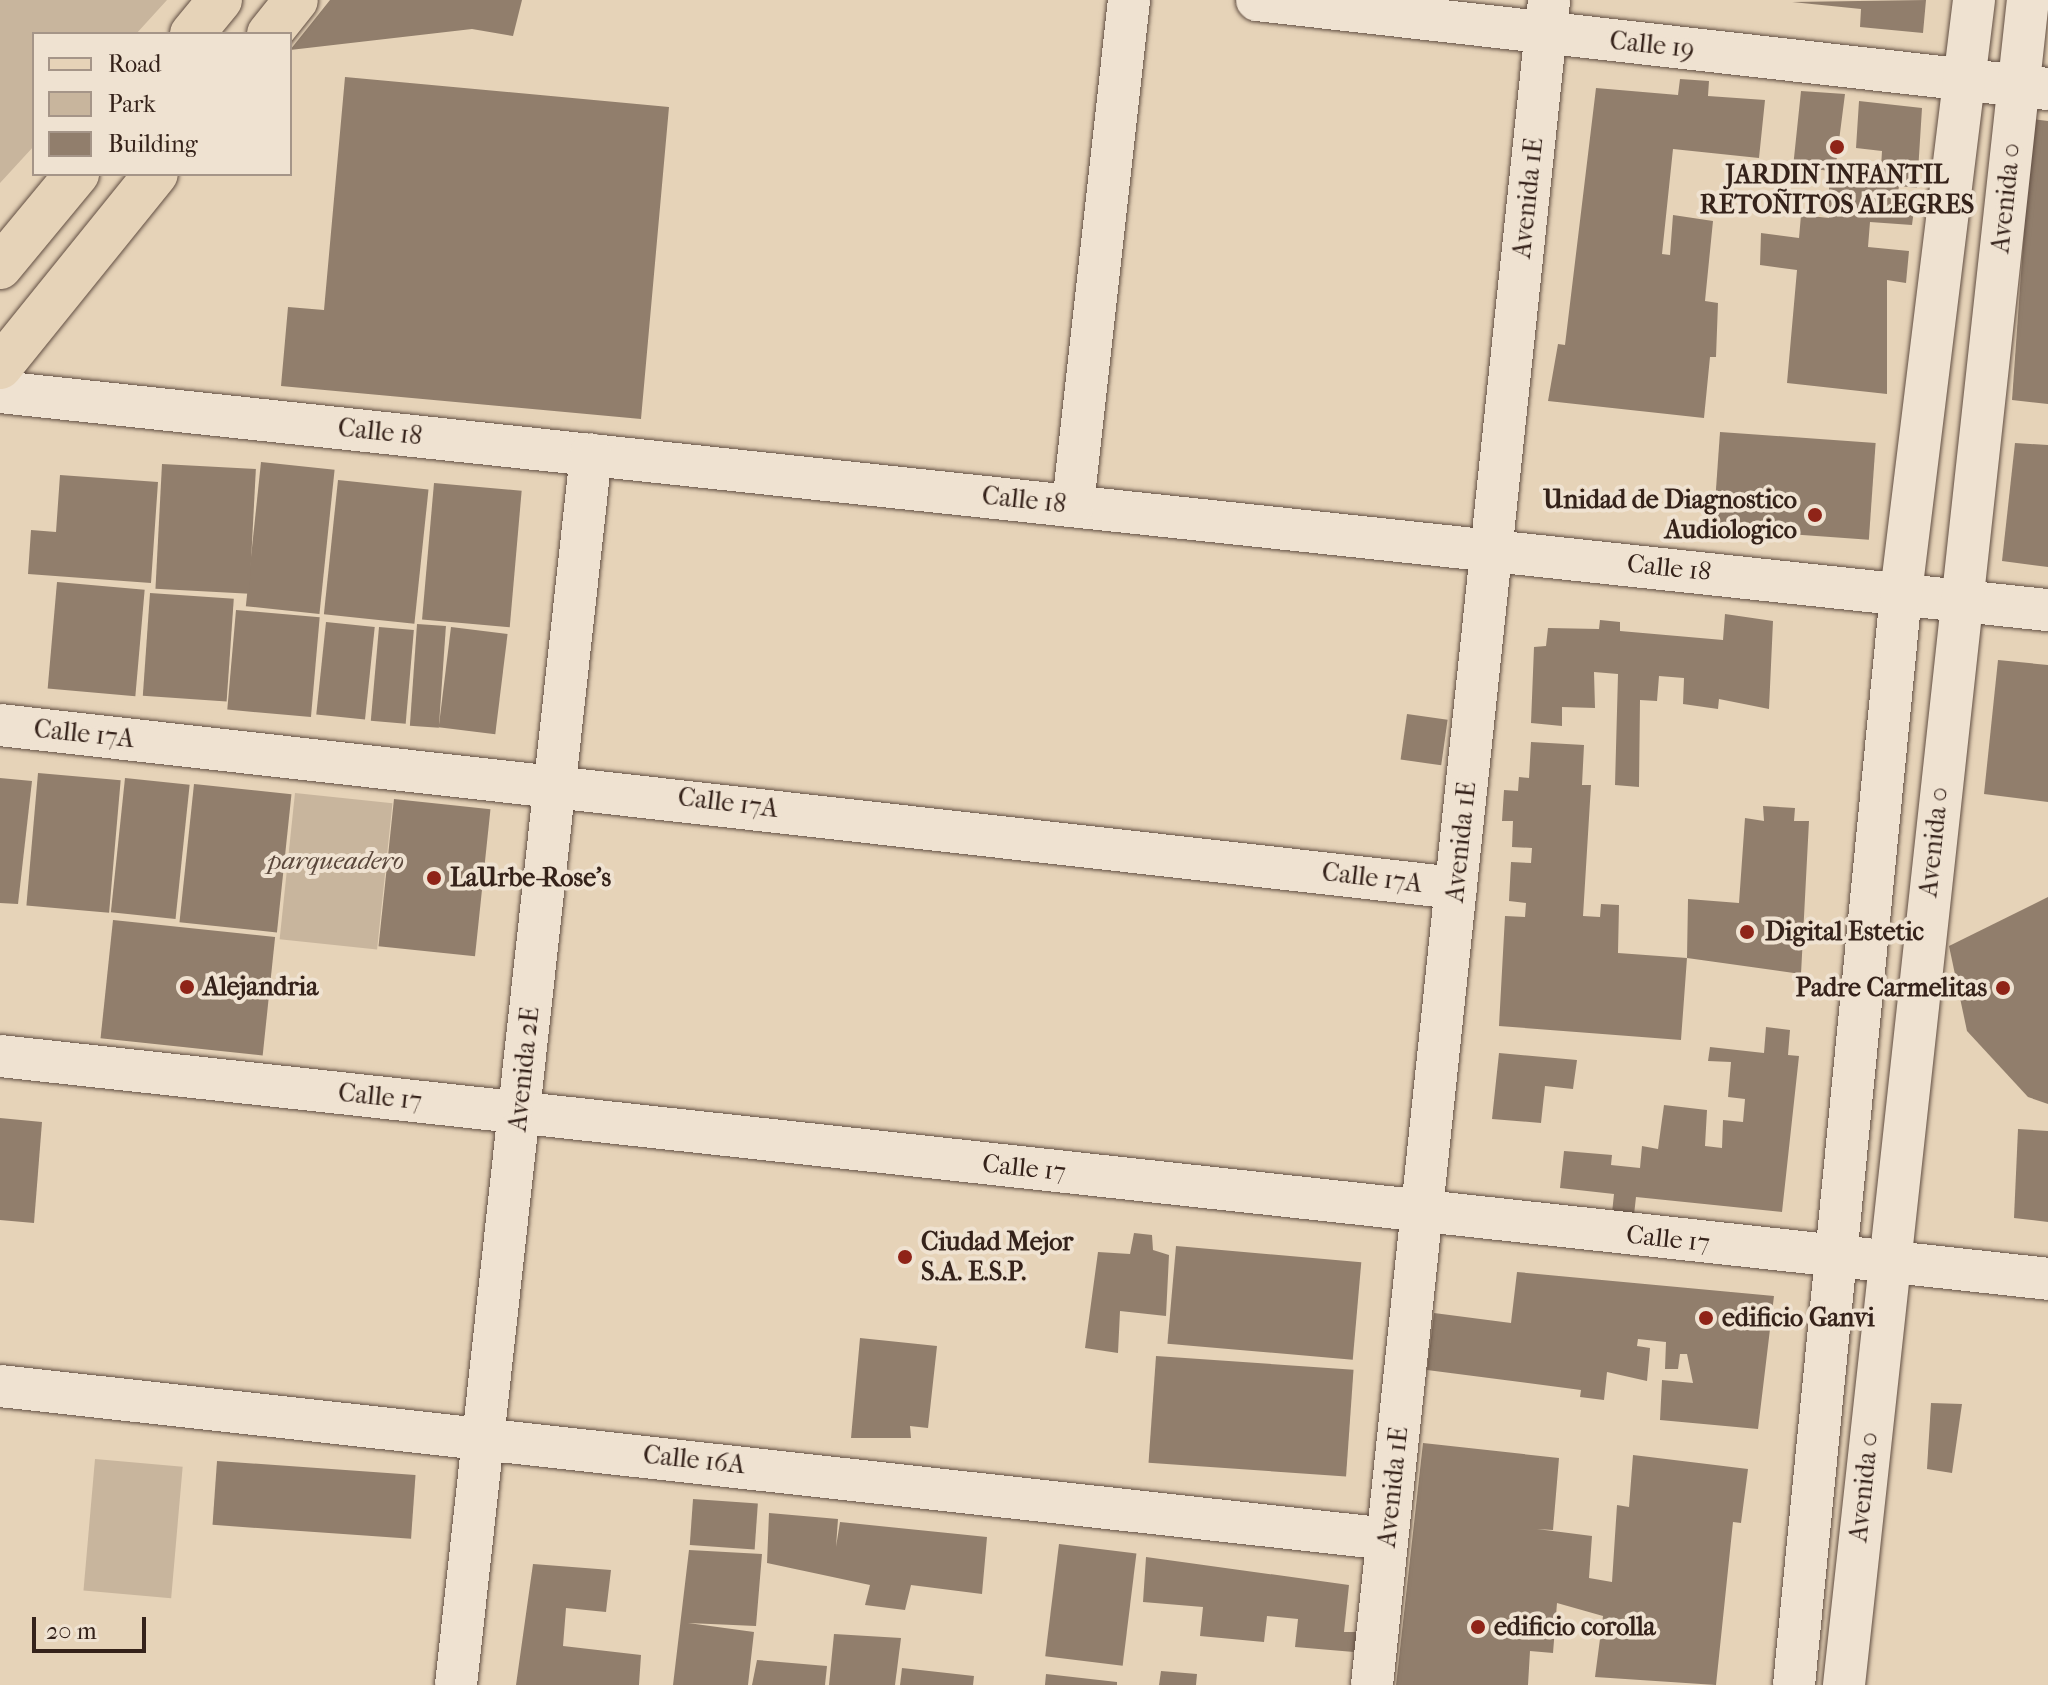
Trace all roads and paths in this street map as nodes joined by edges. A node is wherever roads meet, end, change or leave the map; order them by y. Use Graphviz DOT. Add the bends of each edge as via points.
graph roads {
  1 [pos="220,0"];
  2 [pos="296,0"];
  3 [pos="1129,0"];
  4 [pos="1257,0"];
  5 [pos="1974,0"];
  6 [pos="2028,0"];
  7 [pos="1547,16"];
  8 [pos="194,32"];
  9 [pos="271,32"];
  10 [pos="1966,80"];
  11 [pos="2033,88"];
  12 [pos="75,176"];
  13 [pos="154,176"];
  14 [pos="0,267"];
  15 [pos="0,367"];
  16 [pos="0,392"];
  17 [pos="591,454"];
  18 [pos="1073,505"];
  19 [pos="1492,550"];
  20 [pos="1901,593"];
  21 [pos="1961,600"];
  22 [pos="2048,610"];
  23 [pos="0,725"];
  24 [pos="555,782"];
  25 [pos="1456,888"];
  26 [pos="0,1056"];
  27 [pos="519,1112"];
  28 [pos="1422,1212"];
  29 [pos="1832,1257"];
  30 [pos="1887,1263"];
  31 [pos="2048,1279"];
  32 [pos="0,1386"];
  33 [pos="483,1437"];
  34 [pos="1387,1539"];
  35 [pos="456,1685"];
  36 [pos="1372,1685"];
  37 [pos="1794,1685"];
  38 [pos="1844,1685"];
  1 -- 8 [label="main road"];
  2 -- 9 [label="main road"];
  3 -- 18 [label="street"];
  4 -- 7 [label="street, Calle 19"];
  5 -- 10 [label="street, Avenida 0"];
  6 -- 11 [label="street, Avenida 0"];
  7 -- 10 [label="street, Calle 19"];
  7 -- 19 [label="street, Avenida 1E"];
  10 -- 11 [label="street, Calle 19"];
  10 -- 20 [label="street, Avenida 0"];
  11 -- 21 [label="street, Avenida 0"];
  12 -- 14 [label="main road"];
  13 -- 15 [label="main road"];
  16 -- 17 [label="street, Calle 18"];
  17 -- 18 [label="street, Calle 18"];
  17 -- 24 [label="street, Avenida 2E"];
  18 -- 19 [label="street, Calle 18"];
  19 -- 20 [label="street, Calle 18"];
  19 -- 25 [label="street, Avenida 1E"];
  20 -- 21 [label="street, Calle 18"];
  20 -- 29 [label="street, Avenida 0"];
  21 -- 22 [label="street, Calle 18"];
  21 -- 30 [label="street, Avenida 0"];
  23 -- 24 [label="street, Calle 17A"];
  24 -- 25 [label="street, Calle 17A"];
  24 -- 27 [label="street, Avenida 2E"];
  25 -- 28 [label="street, Avenida 1E"];
  26 -- 27 [label="street, Calle 17"];
  27 -- 28 [label="street, Calle 17"];
  27 -- 33 [label="street, Avenida 2E"];
  28 -- 29 [label="street, Calle 17"];
  28 -- 34 [label="street, Avenida 1E"];
  29 -- 30 [label="street, Calle 17"];
  29 -- 37 [label="street, Avenida 0"];
  30 -- 31 [label="street, Calle 17"];
  30 -- 38 [label="street, Avenida 0"];
  32 -- 33 [label="street, Calle 16A"];
  33 -- 34 [label="street, Calle 16A"];
  33 -- 35 [label="street, Avenida 2E"];
  34 -- 36 [label="street, Avenida 1E"];
}
